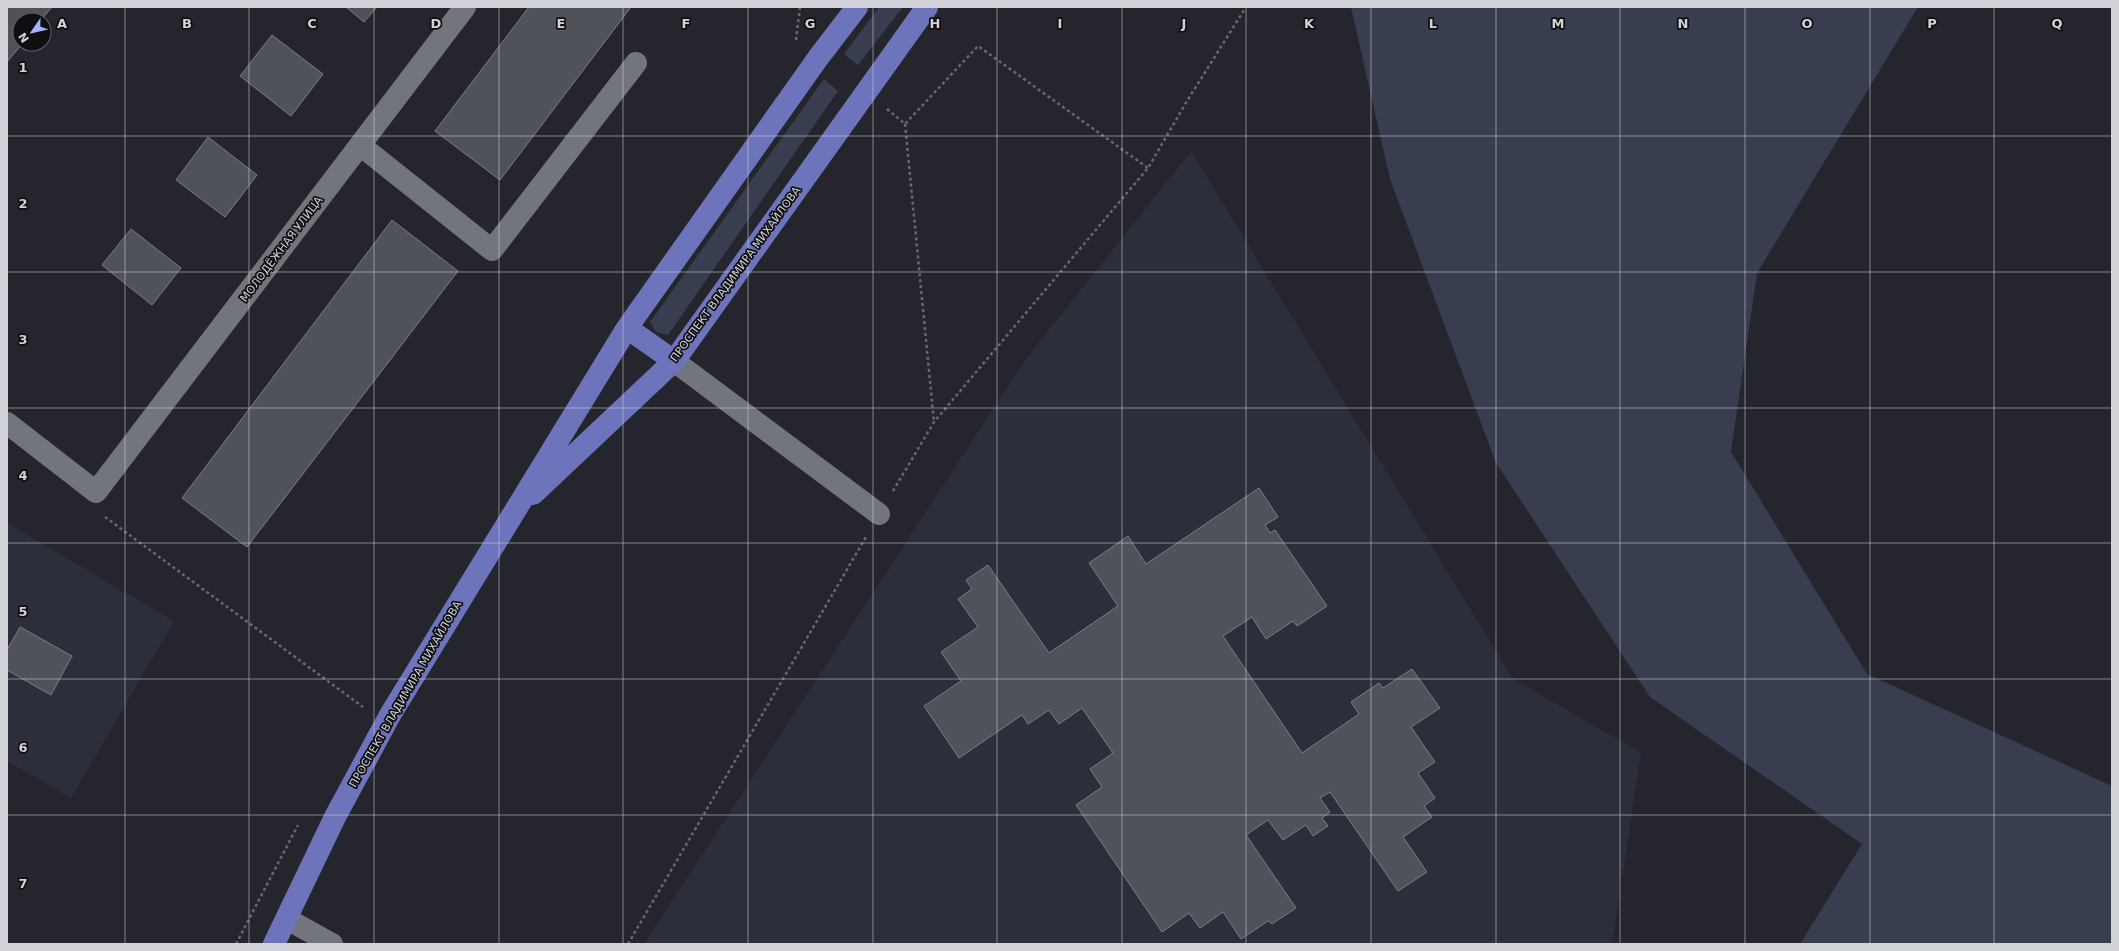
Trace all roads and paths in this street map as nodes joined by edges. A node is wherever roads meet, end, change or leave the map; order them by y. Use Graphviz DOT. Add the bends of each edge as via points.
graph roads {
  1 [pos="465,7"];
  2 [pos="857,7"];
  3 [pos="927,7"];
  4 [pos="1246,7"];
  5 [pos="636,63"];
  6 [pos="865,92"];
  7 [pos="905,124"];
  8 [pos="360,145"];
  9 [pos="1148,168"];
  10 [pos="627,328"];
  11 [pos="674,361"];
  12 [pos="934,422"];
  13 [pos="7,423"];
  14 [pos="96,492"];
  15 [pos="512,514"];
  16 [pos="879,514"];
  17 [pos="364,708"];
  18 [pos="287,919"];
  19 [pos="274,944"];
  20 [pos="332,944"];
  21 [pos="628,944"];
  1 -- 8 [label="street, МОЛОДЁЖНАЯ УЛИЦА"];
  2 -- 10 [label="main road, ПРОСПЕКТ ВЛАДИМИРА МИХАЙЛОВА"];
  3 -- 6 [label="main road, ПРОСПЕКТ ВЛАДИМИРА МИХАЙЛОВА"];
  4 -- 9 [label="path"];
  5 -- 8 [label="street" via="492,250"];
  6 -- 7 [label="path"];
  6 -- 11 [label="main road, ПРОСПЕКТ ВЛАДИМИРА МИХАЙЛОВА"];
  7 -- 9 [label="path" via="978,46"];
  7 -- 12 [label="path"];
  8 -- 14 [label="street, МОЛОДЁЖНАЯ УЛИЦА"];
  9 -- 12 [label="path"];
  10 -- 11 [label="main road"];
  10 -- 15 [label="main road, ПРОСПЕКТ ВЛАДИМИРА МИХАЙЛОВА"];
  11 -- 15 [label="main road, ПРОСПЕКТ ВЛАДИМИРА МИХАЙЛОВА"];
  11 -- 16 [label="street"];
  12 -- 16 [label="path"];
  13 -- 14 [label="street"];
  14 -- 17 [label="path" via="102,514"];
  15 -- 18 [label="main road, ПРОСПЕКТ ВЛАДИМИРА МИХАЙЛОВА" via="390,715 335,817"];
  16 -- 21 [label="path"];
  18 -- 19 [label="main road, ПРОСПЕКТ ВЛАДИМИРА МИХАЙЛОВА"];
  18 -- 20 [label="street"];
}
